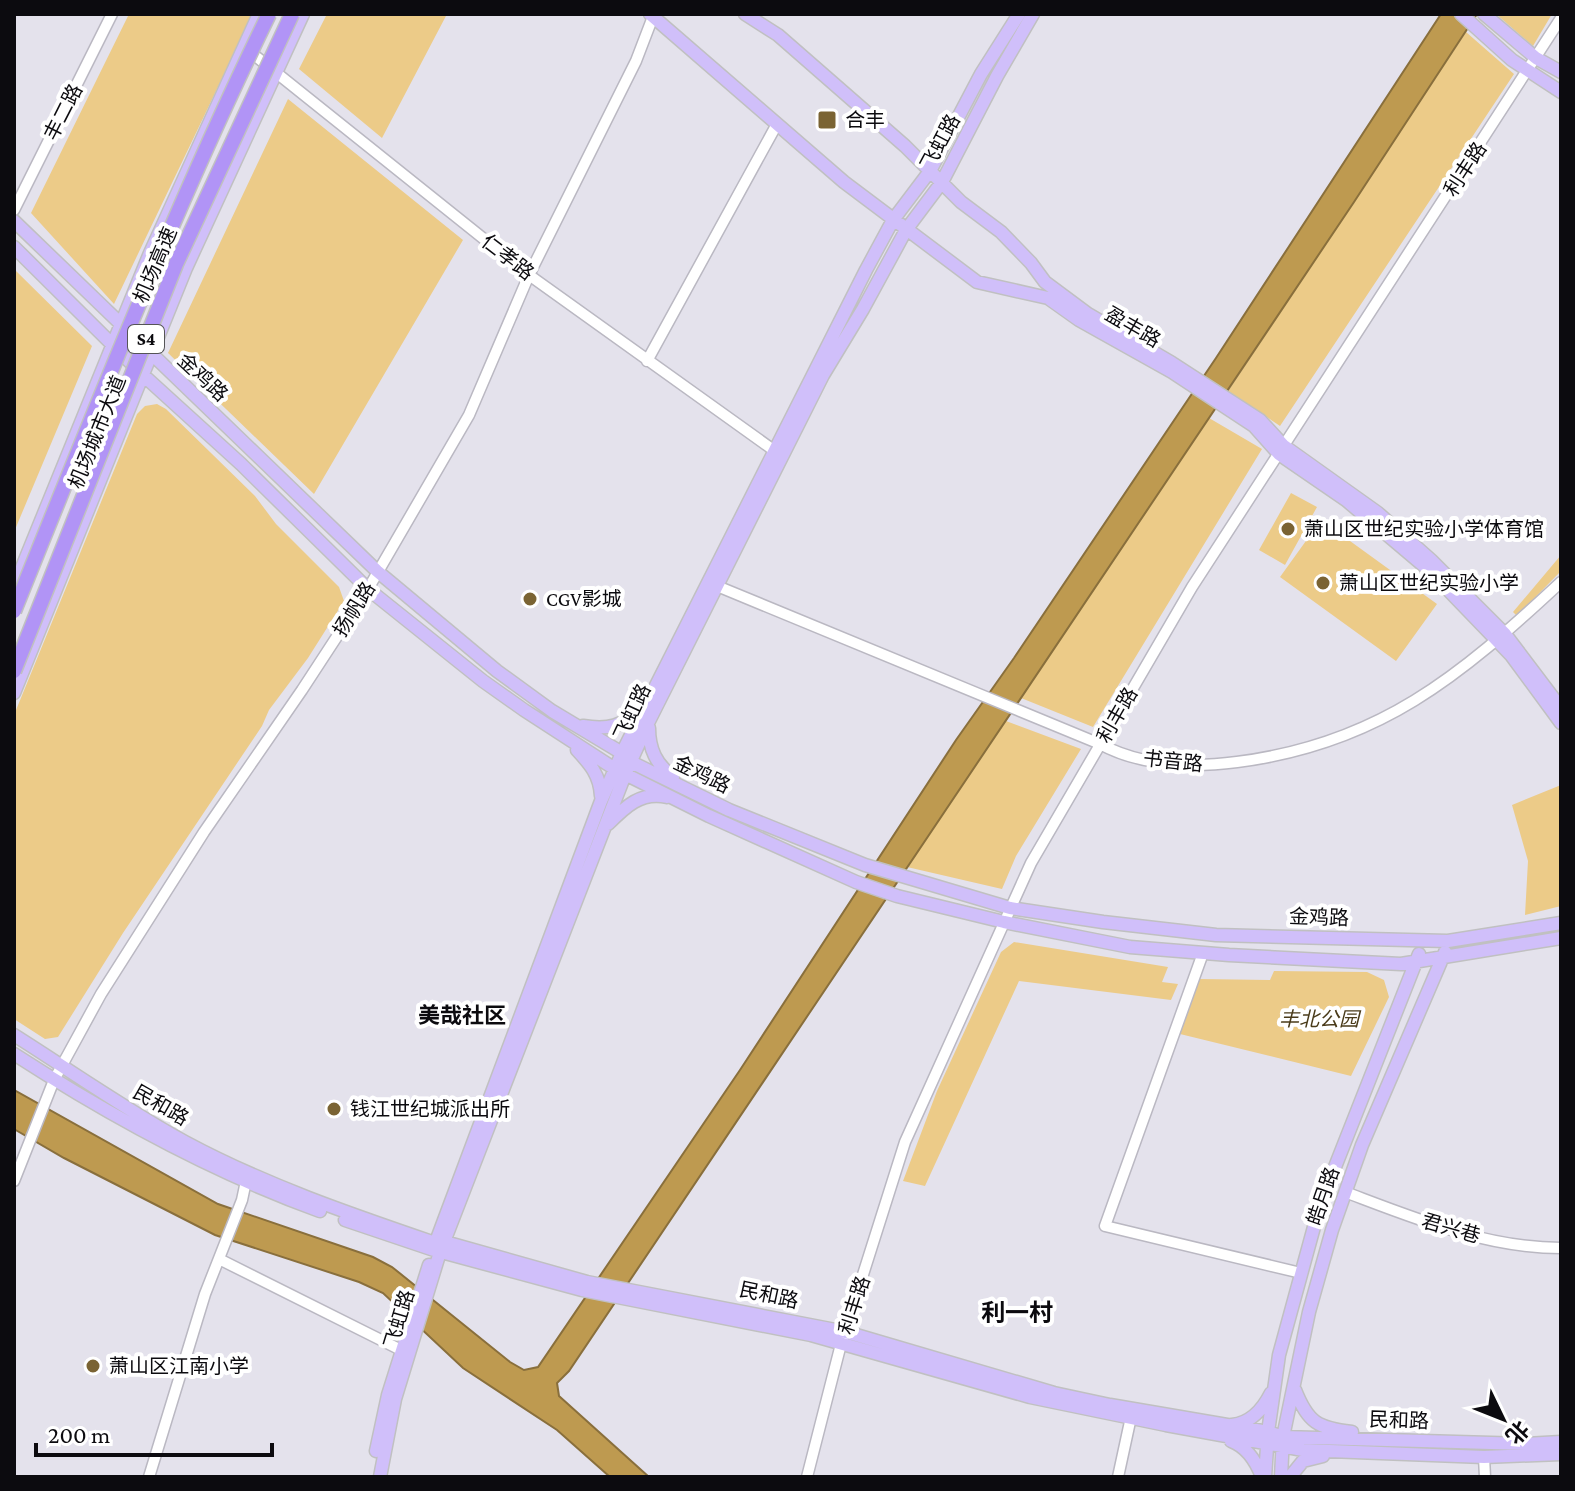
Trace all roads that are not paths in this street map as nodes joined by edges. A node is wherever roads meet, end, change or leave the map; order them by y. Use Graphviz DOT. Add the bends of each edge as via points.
graph roads {
  1 [pos="112,14"];
  2 [pos="259,14"];
  3 [pos="269,14"];
  4 [pos="292,14"];
  5 [pos="303,14"];
  6 [pos="745,14"];
  7 [pos="1019,14"];
  8 [pos="1033,14"];
  9 [pos="1461,14"];
  10 [pos="652,15"];
  11 [pos="1486,16"];
  12 [pos="1561,18"];
  13 [pos="243,46"];
  14 [pos="1536,58"];
  15 [pos="276,71"];
  16 [pos="1528,71"];
  17 [pos="1561,72"];
  18 [pos="1561,92"];
  19 [pos="777,124"];
  20 [pos="930,171"];
  21 [pos="942,182"];
  22 [pos="14,210"];
  23 [pos="893,220"];
  24 [pos="14,221"];
  25 [pos="906,230"];
  26 [pos="14,247"];
  27 [pos="529,275"];
  28 [pos="120,325"];
  29 [pos="112,345"];
  30 [pos="150,354"];
  31 [pos="647,361"];
  32 [pos="142,374"];
  33 [pos="1282,450"];
  34 [pos="778,454"];
  35 [pos="377,571"];
  36 [pos="1561,582"];
  37 [pos="717,586"];
  38 [pos="14,587"];
  39 [pos="368,589"];
  40 [pos="14,611"];
  41 [pos="1501,637"];
  42 [pos="14,671"];
  43 [pos="655,688"];
  44 [pos="14,693"];
  45 [pos="1561,708"];
  46 [pos="649,721"];
  47 [pos="1561,723"];
  48 [pos="577,726"];
  49 [pos="564,736"];
  50 [pos="1100,744"];
  51 [pos="624,764"];
  52 [pos="695,793"];
  53 [pos="678,800"];
  54 [pos="601,801"];
  55 [pos="601,833"];
  56 [pos="1010,908"];
  57 [pos="1004,922"];
  58 [pos="1561,923"];
  59 [pos="1561,938"];
  60 [pos="1423,940"];
  61 [pos="1448,941"];
  62 [pos="1203,953"];
  63 [pos="1444,955"];
  64 [pos="1417,960"];
  65 [pos="14,1035"];
  66 [pos="14,1054"];
  67 [pos="62,1065"];
  68 [pos="54,1080"];
  69 [pos="14,1181"];
  70 [pos="246,1181"];
  71 [pos="1345,1192"];
  72 [pos="439,1247"];
  73 [pos="1561,1248"];
  74 [pos="220,1254"];
  75 [pos="1301,1273"];
  76 [pos="413,1325"];
  77 [pos="844,1338"];
  78 [pos="401,1350"];
  79 [pos="1274,1387"];
  80 [pos="1294,1389"];
  81 [pos="1131,1417"];
  82 [pos="1223,1425"];
  83 [pos="1213,1434"];
  84 [pos="1267,1438"];
  85 [pos="1422,1441"];
  86 [pos="1283,1442"];
  87 [pos="1561,1442"];
  88 [pos="1398,1452"];
  89 [pos="1561,1454"];
  90 [pos="1484,1457"];
  91 [pos="149,1477"];
  92 [pos="372,1477"];
  93 [pos="380,1477"];
  94 [pos="807,1477"];
  95 [pos="1118,1477"];
  96 [pos="1264,1477"];
  97 [pos="1281,1477"];
  98 [pos="1290,1477"];
  99 [pos="1485,1477"];
  1 -- 22 [label="street, 丰二路"];
  2 -- 13 [label="main road, 机场城市大道"];
  3 -- 40 [label="highway, 机场高速 / S4, bridge" via="159,255"];
  4 -- 42 [label="highway, 机场高速 / S4, bridge" via="176,264"];
  5 -- 15 [label="main road, 机场城市大道"];
  6 -- 20 [label="main road, 盈丰路" via="778,35"];
  7 -- 20 [label="main road, 飞虹路"];
  8 -- 21 [label="main road, 飞虹路"];
  9 -- 16 [label="main road"];
  10 -- 19 [label="main road, 盈丰路"];
  10 -- 27 [label="street, 扬帆路" via="636,61"];
  11 -- 14 [label="main road"];
  12 -- 14 [label="street, 利丰路"];
  13 -- 15 [label="street, 仁孝路"];
  13 -- 28 [label="main road, 机场城市大道"];
  14 -- 16 [label="street, 利丰路"];
  14 -- 17 [label="main road"];
  15 -- 27 [label="street, 仁孝路"];
  15 -- 30 [label="main road, 机场城市大道"];
  16 -- 18 [label="main road"];
  16 -- 33 [label="street, 利丰路"];
  19 -- 23 [label="main road, 盈丰路"];
  19 -- 31 [label="street"];
  20 -- 21 [label="main road, 盈丰路"];
  20 -- 23 [label="main road, 飞虹路"];
  21 -- 25 [label="main road, 飞虹路"];
  21 -- 33 [label="main road, 盈丰路" via="1001,232 1045,282 1260,420"];
  23 -- 25 [label="main road, 盈丰路"];
  23 -- 34 [label="main road, 飞虹路"];
  24 -- 28 [label="main road, 金鸡路"];
  25 -- 33 [label="main road, 盈丰路" via="977,282 1048,298 1172,372"];
  25 -- 34 [label="main road, 飞虹路"];
  26 -- 29 [label="main road, 金鸡路"];
  27 -- 31 [label="street, 仁孝路"];
  27 -- 35 [label="street, 扬帆路" via="469,415"];
  28 -- 29 [label="main road, 机场城市大道"];
  28 -- 30 [label="main road, 金鸡路"];
  29 -- 32 [label="main road, 金鸡路"];
  29 -- 38 [label="main road, 机场城市大道"];
  30 -- 32 [label="main road, 机场城市大道"];
  30 -- 35 [label="main road, 金鸡路"];
  31 -- 34 [label="street, 仁孝路"];
  32 -- 39 [label="main road, 金鸡路"];
  32 -- 44 [label="main road, 机场城市大道"];
  33 -- 41 [label="main road, 盈丰路" via="1378,513 1442,570"];
  33 -- 50 [label="street, 利丰路" via="1192,587"];
  34 -- 37 [label="main road, 飞虹路"];
  34 -- 43 [label="main road, 飞虹路"];
  35 -- 39 [label="street, 扬帆路"];
  35 -- 48 [label="main road, 金鸡路" via="497,671"];
  36 -- 41 [label="street, 书音路"];
  37 -- 46 [label="main road, 飞虹路"];
  37 -- 50 [label="street, 书音路"];
  39 -- 49 [label="main road, 金鸡路" via="483,681"];
  39 -- 67 [label="street, 扬帆路" via="164,894"];
  41 -- 45 [label="main road, 盈丰路"];
  41 -- 47 [label="main road, 盈丰路"];
  41 -- 50 [label="street, 书音路" via="1443,684 1368,727 1312,749 1232,763 1174,765 1120,754"];
  43 -- 48 [label="main road" via="625,722"];
  43 -- 51 [label="main road, 飞虹路"];
  46 -- 51 [label="main road, 飞虹路"];
  46 -- 52 [label="main road" via="658,762"];
  48 -- 51 [label="main road, 金鸡路"];
  49 -- 51 [label="main road, 金鸡路"];
  49 -- 54 [label="main road" via="595,771"];
  50 -- 56 [label="street, 利丰路"];
  51 -- 52 [label="main road, 金鸡路"];
  51 -- 53 [label="main road, 金鸡路"];
  51 -- 54 [label="main road, 飞虹路"];
  51 -- 55 [label="main road, 飞虹路"];
  52 -- 56 [label="main road, 金鸡路" via="865,865"];
  53 -- 55 [label="main road" via="659,795 634,801"];
  53 -- 57 [label="main road, 金鸡路" via="856,882"];
  54 -- 72 [label="main road, 飞虹路"];
  55 -- 72 [label="main road, 飞虹路"];
  56 -- 57 [label="street, 利丰路"];
  56 -- 60 [label="main road, 金鸡路" via="1216,935"];
  57 -- 62 [label="main road, 金鸡路" via="1130,947"];
  57 -- 77 [label="street, 利丰路" via="905,1142"];
  58 -- 61 [label="main road, 金鸡路"];
  59 -- 63 [label="main road, 金鸡路"];
  60 -- 61 [label="main road, 金鸡路"];
  60 -- 64 [label="main road, 皓月路"];
  61 -- 63 [label="main road, 皓月路"];
  62 -- 64 [label="main road, 金鸡路" via="1401,964"];
  62 -- 75 [label="street" via="1105,1226"];
  63 -- 64 [label="main road, 金鸡路"];
  63 -- 71 [label="main road, 皓月路"];
  64 -- 75 [label="main road, 皓月路" via="1324,1194"];
  65 -- 67 [label="main road, 民和路"];
  66 -- 68 [label="main road, 民和路"];
  67 -- 68 [label="street, 扬帆路"];
  67 -- 72 [label="main road, 民和路" via="187,1143 333,1209"];
  68 -- 69 [label="street, 扬帆路"];
  68 -- 70 [label="main road, 民和路"];
  70 -- 72 [label="main road, 民和路"];
  70 -- 74 [label="street"];
  71 -- 73 [label="street, 君兴巷" via="1435,1226 1527,1248"];
  71 -- 80 [label="main road, 皓月路" via="1309,1312"];
  72 -- 76 [label="main road, 飞虹路"];
  72 -- 77 [label="main road, 民和路"];
  72 -- 77 [label="main road, 民和路" via="582,1290"];
  74 -- 78 [label="street"];
  74 -- 91 [label="street"];
  75 -- 79 [label="main road, 皓月路"];
  76 -- 78 [label="main road, 飞虹路"];
  76 -- 93 [label="main road, 飞虹路"];
  77 -- 81 [label="main road, 民和路" via="1030,1397"];
  77 -- 82 [label="main road, 民和路" via="1054,1393"];
  77 -- 94 [label="street, 利丰路"];
  78 -- 92 [label="main road, 飞虹路"];
  79 -- 82 [label="main road" via="1255,1416 1238,1425"];
  79 -- 84 [label="main road, 皓月路"];
  80 -- 85 [label="main road" via="1301,1406 1323,1428"];
  80 -- 86 [label="main road, 皓月路"];
  81 -- 83 [label="main road, 民和路"];
  81 -- 95 [label="street"];
  82 -- 84 [label="main road, 民和路"];
  83 -- 84 [label="main road, 民和路"];
  83 -- 96 [label="main road" via="1242,1445"];
  84 -- 86 [label="main road, 民和路"];
  84 -- 96 [label="main road, 皓月路"];
  85 -- 86 [label="main road, 民和路"];
  85 -- 87 [label="main road, 民和路"];
  86 -- 88 [label="main road, 民和路" via="1303,1450"];
  86 -- 97 [label="main road, 皓月路"];
  88 -- 90 [label="main road, 民和路"];
  88 -- 98 [label="main road" via="1385,1458 1318,1456 1303,1461"];
  89 -- 90 [label="main road, 民和路"];
  90 -- 99 [label="street"];
}
